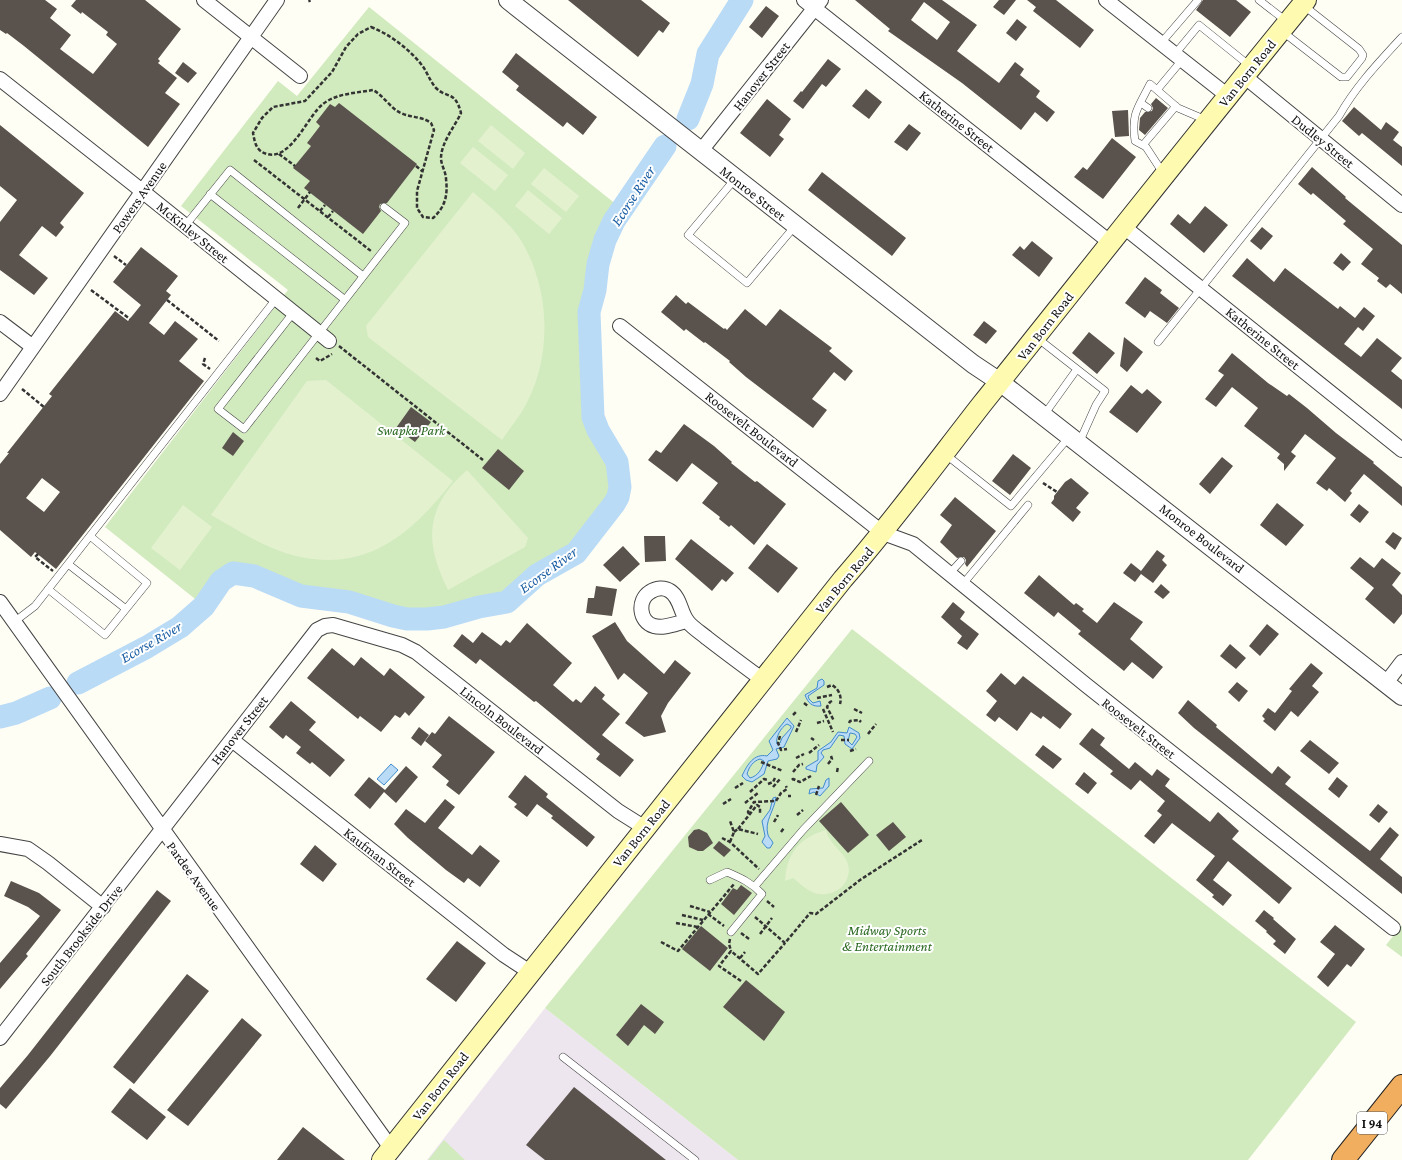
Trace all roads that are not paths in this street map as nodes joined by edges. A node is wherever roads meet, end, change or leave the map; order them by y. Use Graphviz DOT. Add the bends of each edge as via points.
graph roads {
  1 [pos="204,0"];
  2 [pos="277,0"];
  3 [pos="508,0"];
  4 [pos="1106,0"];
  5 [pos="1198,0"];
  6 [pos="1259,0"];
  7 [pos="1304,2"];
  8 [pos="813,3"];
  9 [pos="1284,27"];
  10 [pos="251,37"];
  11 [pos="1402,37"];
  12 [pos="1161,44"];
  13 [pos="1178,57"];
  14 [pos="1247,72"];
  15 [pos="300,76"];
  16 [pos="0,79"];
  17 [pos="1157,90"];
  18 [pos="1228,96"];
  19 [pos="1141,103"];
  20 [pos="1176,106"];
  21 [pos="1148,108"];
  22 [pos="1208,121"];
  23 [pos="1320,139"];
  24 [pos="1143,145"];
  25 [pos="695,148"];
  26 [pos="1165,175"];
  27 [pos="734,179"];
  28 [pos="142,191"];
  29 [pos="210,194"];
  30 [pos="1402,205"];
  31 [pos="384,207"];
  32 [pos="184,226"];
  33 [pos="795,226"];
  34 [pos="1124,227"];
  35 [pos="1111,243"];
  36 [pos="363,276"];
  37 [pos="1200,288"];
  38 [pos="276,299"];
  39 [pos="344,299"];
  40 [pos="294,313"];
  41 [pos="0,322"];
  42 [pos="620,326"];
  43 [pos="324,337"];
  44 [pos="1036,337"];
  45 [pos="1158,342"];
  46 [pos="33,348"];
  47 [pos="1077,369"];
  48 [pos="1000,382"];
  49 [pos="0,394"];
  50 [pos="1044,415"];
  51 [pos="1075,439"];
  52 [pos="1402,450"];
  53 [pos="944,453"];
  54 [pos="1028,505"];
  55 [pos="883,533"];
  56 [pos="90,536"];
  57 [pos="961,561"];
  58 [pos="68,564"];
  59 [pos="950,573"];
  60 [pos="963,584"];
  61 [pos="48,590"];
  62 [pos="0,602"];
  63 [pos="126,609"];
  64 [pos="687,621"];
  65 [pos="14,622"];
  66 [pos="317,630"];
  67 [pos="1402,662"];
  68 [pos="763,680"];
  69 [pos="1386,683"];
  70 [pos="1402,696"];
  71 [pos="232,740"];
  72 [pos="869,761"];
  73 [pos="645,828"];
  74 [pos="162,831"];
  75 [pos="0,844"];
  76 [pos="710,880"];
  77 [pos="755,886"];
  78 [pos="103,907"];
  79 [pos="1393,928"];
  80 [pos="732,932"];
  81 [pos="530,972"];
  82 [pos="0,1038"];
  83 [pos="563,1057"];
  84 [pos="1402,1086"];
  85 [pos="386,1154"];
  86 [pos="695,1160"];
  87 [pos="1343,1160"];
  1 -- 10 [label="street"];
  2 -- 10 [label="street, Powers Avenue"];
  3 -- 25 [label="street, Monroe Street"];
  4 -- 12 [label="street"];
  5 -- 12 [label="lane"];
  6 -- 9 [label="lane"];
  7 -- 9 [label="main road, Van Born Road"];
  7 -- 9 [label="lane" via="1363,55 1347,76 1341,77"];
  8 -- 25 [label="street, Hanover Street"];
  8 -- 35 [label="street, Katherine Street"];
  9 -- 14 [label="main road, Van Born Road"];
  10 -- 15 [label="street"];
  10 -- 28 [label="street, Powers Avenue"];
  11 -- 23 [label="lane" via="1381,59"];
  12 -- 13 [label="street"];
  13 -- 14 [label="lane" via="1199,25"];
  13 -- 17 [label="lane"];
  13 -- 18 [label="street"];
  14 -- 18 [label="main road, Van Born Road"];
  14 -- 23 [label="street, Dudley Street"];
  16 -- 28 [label="street, McKinley Street"];
  17 -- 19 [label="lane" via="1150,84"];
  17 -- 20 [label="lane"];
  18 -- 22 [label="main road, Van Born Road"];
  19 -- 21 [label="lane"];
  19 -- 24 [label="lane" via="1133,125 1135,141"];
  20 -- 22 [label="lane"];
  20 -- 24 [label="lane" via="1162,119"];
  22 -- 26 [label="main road, Van Born Road"];
  23 -- 30 [label="street, Dudley Street"];
  23 -- 37 [label="lane"];
  24 -- 26 [label="lane"];
  25 -- 27 [label="street, Monroe Street"];
  26 -- 34 [label="main road, Van Born Road"];
  27 -- 33 [label="street, Monroe Street"];
  27 -- 33 [label="lane" via="688,235 747,283"];
  28 -- 32 [label="street, McKinley Street"];
  28 -- 46 [label="street, Powers Avenue"];
  29 -- 32 [label="lane"];
  29 -- 36 [label="lane" via="230,170"];
  29 -- 39 [label="lane"];
  31 -- 36 [label="lane" via="405,223"];
  32 -- 38 [label="street, McKinley Street"];
  33 -- 48 [label="street, Monroe Street" via="973,364"];
  34 -- 35 [label="main road, Van Born Road"];
  34 -- 37 [label="street, Katherine Street"];
  35 -- 44 [label="main road, Van Born Road"];
  36 -- 39 [label="lane"];
  37 -- 45 [label="lane"];
  37 -- 52 [label="street, Katherine Street"];
  38 -- 40 [label="street, McKinley Street"];
  38 -- 56 [label="lane"];
  39 -- 43 [label="lane"];
  40 -- 43 [label="street, McKinley Street"];
  40 -- 43 [label="lane" via="218,409 244,429"];
  41 -- 46 [label="street"];
  42 -- 55 [label="street, Roosevelt Boulevard"];
  44 -- 47 [label="lane"];
  44 -- 48 [label="main road, Van Born Road"];
  46 -- 49 [label="street, Powers Avenue"];
  47 -- 50 [label="lane"];
  47 -- 51 [label="lane" via="1105,391"];
  48 -- 50 [label="street, Monroe Boulevard"];
  48 -- 53 [label="main road, Van Born Road"];
  50 -- 51 [label="street, Monroe Boulevard"];
  51 -- 53 [label="lane" via="1011,506"];
  51 -- 69 [label="street, Monroe Boulevard"];
  53 -- 55 [label="main road, Van Born Road"];
  54 -- 60 [label="lane"];
  55 -- 59 [label="street, Roosevelt Street" via="913,544"];
  55 -- 68 [label="main road, Van Born Road"];
  56 -- 58 [label="lane"];
  56 -- 63 [label="lane" via="148,583"];
  57 -- 59 [label="lane"];
  58 -- 61 [label="lane"];
  58 -- 63 [label="lane"];
  59 -- 60 [label="street, Roosevelt Street"];
  60 -- 79 [label="street, Roosevelt Street" via="1104,700"];
  61 -- 63 [label="lane" via="105,635"];
  61 -- 65 [label="lane" via="35,606"];
  62 -- 65 [label="street, Pardee Avenue"];
  64 -- 68 [label="street" via="736,662"];
  65 -- 74 [label="street, Pardee Avenue"];
  66 -- 71 [label="street, Hanover Street"];
  66 -- 73 [label="street, Lincoln Boulevard" via="333,625 402,645 416,652 618,811"];
  67 -- 69 [label="street"];
  68 -- 73 [label="main road, Van Born Road"];
  69 -- 70 [label="street, Monroe Boulevard"];
  71 -- 74 [label="street, Hanover Street"];
  71 -- 81 [label="street, Kaufman Street" via="504,955"];
  72 -- 77 [label="lane" via="803,830"];
  73 -- 81 [label="main road, Van Born Road"];
  74 -- 78 [label="street, South Brookside Drive"];
  74 -- 85 [label="street, Pardee Avenue"];
  75 -- 78 [label="street" via="28,849"];
  76 -- 77 [label="lane" via="727,872"];
  77 -- 80 [label="lane" via="762,894"];
  78 -- 82 [label="street, South Brookside Drive"];
  81 -- 85 [label="main road, Van Born Road"];
  83 -- 86 [label="lane"];
  84 -- 87 [label="highway, I 94"];
}
